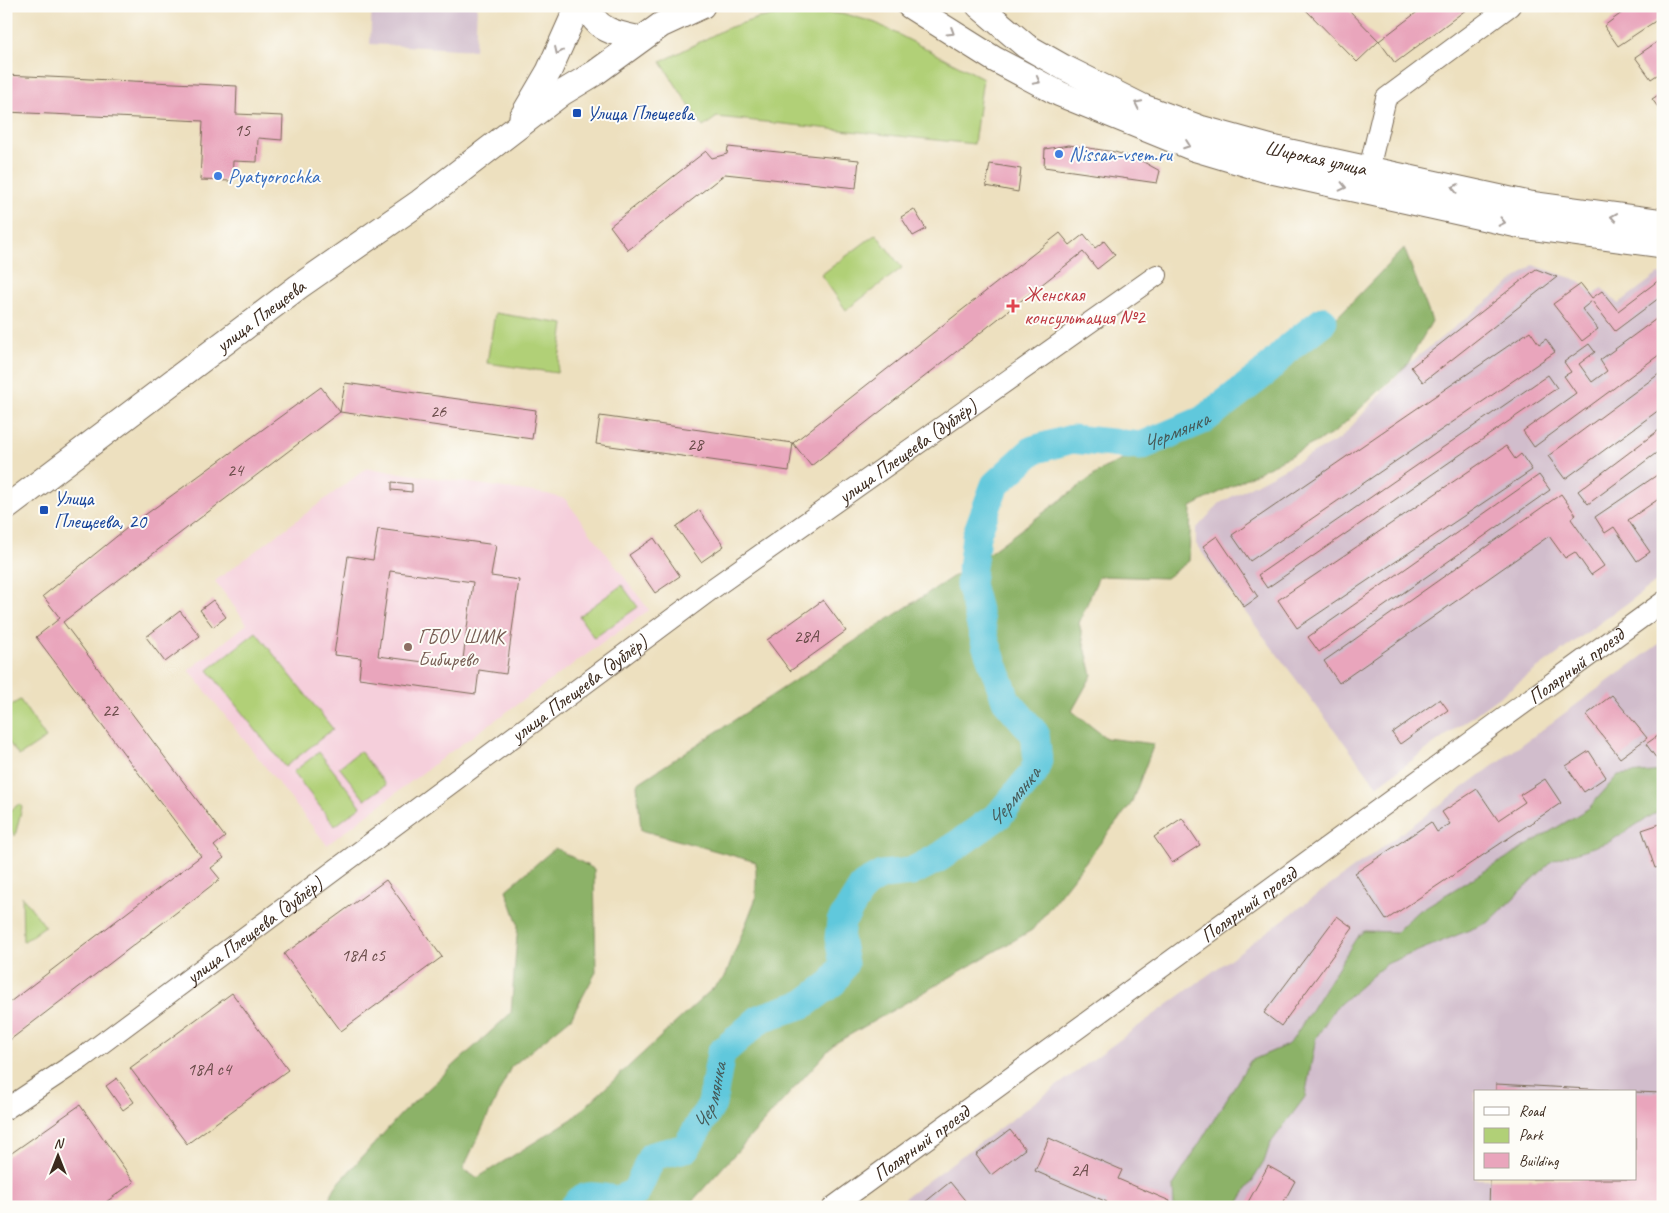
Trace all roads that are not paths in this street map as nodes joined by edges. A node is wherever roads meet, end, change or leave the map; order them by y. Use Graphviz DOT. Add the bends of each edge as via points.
graph roads {
  1 [pos="578,6"];
  2 [pos="587,6"];
  3 [pos="702,6"];
  4 [pos="910,6"];
  5 [pos="1510,6"];
  6 [pos="986,13"];
  7 [pos="641,39"];
  8 [pos="517,126"];
  9 [pos="1369,169"];
  10 [pos="1663,222"];
  11 [pos="1663,245"];
  12 [pos="1158,275"];
  13 [pos="6,508"];
  14 [pos="1663,602"];
  15 [pos="6,1109"];
  16 [pos="833,1207"];
  1 -- 8 [label="main road, улица Плещеева, one-way" via="549,71"];
  2 -- 7 [label="main road" via="594,21 603,28"];
  3 -- 7 [label="main road, улица Плещеева" via="661,25"];
  4 -- 11 [label="main road, Широкая улица, one-way" via="994,59 1060,94 1193,148 1267,170 1522,226"];
  5 -- 9 [label="street" via="1386,98"];
  9 -- 6 [label="main road, Широкая улица, one-way" via="1272,148 1200,128 1143,107 1026,46"];
  7 -- 8 [label="main road, улица Плещеева"];
  8 -- 13 [label="main road, улица Плещеева" via="420,202 298,287"];
  10 -- 9 [label="main road, Широкая улица, one-way" via="1529,204"];
  12 -- 15 [label="street, улица Плещеева (дублёр)" via="726,579 81,1059"];
  14 -- 16 [label="street, Полярный проезд"];
}
